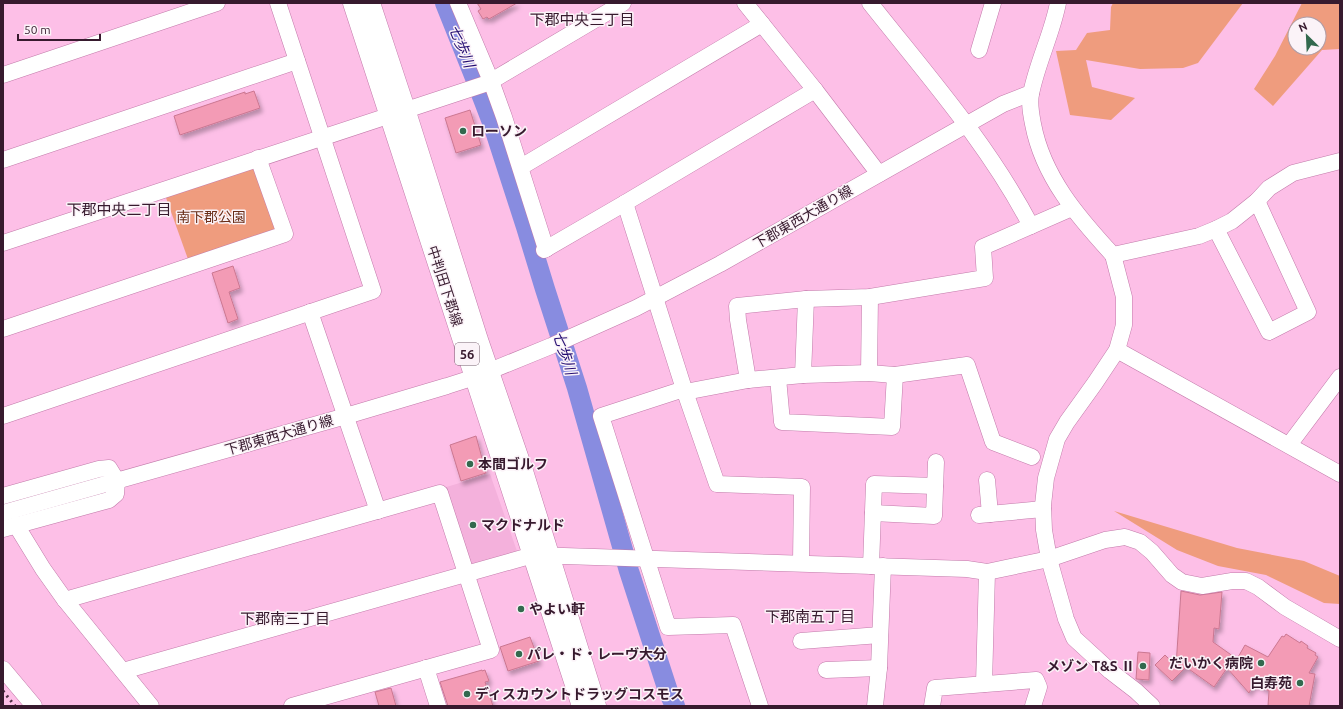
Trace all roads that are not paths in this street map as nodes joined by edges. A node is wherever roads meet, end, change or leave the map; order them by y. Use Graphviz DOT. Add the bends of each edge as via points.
graph roads {
  1 [pos="217,3"];
  2 [pos="278,3"];
  3 [pos="353,3"];
  4 [pos="370,3"];
  5 [pos="458,3"];
  6 [pos="623,3"];
  7 [pos="745,3"];
  8 [pos="870,3"];
  9 [pos="993,3"];
  10 [pos="1058,3"];
  11 [pos="762,24"];
  12 [pos="979,50"];
  13 [pos="297,61"];
  14 [pos="3,75"];
  15 [pos="490,82"];
  16 [pos="815,90"];
  17 [pos="1031,93"];
  18 [pos="397,112"];
  19 [pos="966,125"];
  20 [pos="322,137"];
  21 [pos="258,158"];
  22 [pos="3,160"];
  23 [pos="1340,161"];
  24 [pos="521,167"];
  25 [pos="879,174"];
  26 [pos="1257,201"];
  27 [pos="625,204"];
  28 [pos="1072,208"];
  29 [pos="1031,226"];
  30 [pos="1216,229"];
  31 [pos="3,242"];
  32 [pos="1113,255"];
  33 [pos="870,297"];
  34 [pos="656,298"];
  35 [pos="806,299"];
  36 [pos="310,312"];
  37 [pos="3,329"];
  38 [pos="1117,350"];
  39 [pos="869,373"];
  40 [pos="482,375"];
  41 [pos="804,375"];
  42 [pos="895,375"];
  43 [pos="1340,377"];
  44 [pos="778,378"];
  45 [pos="748,380"];
  46 [pos="685,391"];
  47 [pos="3,416"];
  48 [pos="346,416"];
  49 [pos="1289,445"];
  50 [pos="1032,457"];
  51 [pos="936,462"];
  52 [pos="1340,474"];
  53 [pos="987,480"];
  54 [pos="117,481"];
  55 [pos="935,486"];
  56 [pos="3,496"];
  57 [pos="1043,509"];
  58 [pos="378,511"];
  59 [pos="3,512"];
  60 [pos="873,513"];
  61 [pos="9,527"];
  62 [pos="541,555"];
  63 [pos="643,558"];
  64 [pos="1049,559"];
  65 [pos="801,563"];
  66 [pos="877,566"];
  67 [pos="986,572"];
  68 [pos="466,574"];
  69 [pos="65,600"];
  70 [pos="880,635"];
  71 [pos="1340,639"];
  72 [pos="801,641"];
  73 [pos="426,668"];
  74 [pos="879,668"];
  75 [pos="3,669"];
  76 [pos="826,670"];
  77 [pos="123,671"];
  78 [pos="984,684"];
  79 [pos="34,706"];
  80 [pos="152,706"];
  81 [pos="292,706"];
  82 [pos="438,706"];
  83 [pos="582,706"];
  84 [pos="596,706"];
  85 [pos="760,706"];
  86 [pos="875,706"];
  87 [pos="932,706"];
  88 [pos="1033,706"];
  89 [pos="1152,706"];
  1 -- 14 [label="street"];
  2 -- 13 [label="street"];
  3 -- 18 [label="main road, 中判田下郡線 / 56"];
  4 -- 18 [label="main road, 中判田下郡線 / 56"];
  5 -- 15 [label="street"];
  6 -- 15 [label="street"];
  7 -- 11 [label="street"];
  8 -- 19 [label="street"];
  9 -- 12 [label="street"];
  10 -- 17 [label="street"];
  11 -- 16 [label="street"];
  11 -- 24 [label="street"];
  13 -- 20 [label="street"];
  13 -- 22 [label="street"];
  15 -- 18 [label="street"];
  15 -- 24 [label="street"];
  16 -- 25 [label="street"];
  16 -- 27 [label="street"];
  17 -- 19 [label="street, 下郡東西大通り線" via="1003,104"];
  17 -- 28 [label="street" via="1035,136 1045,165"];
  18 -- 20 [label="street"];
  18 -- 40 [label="main road, 中判田下郡線 / 56"];
  19 -- 25 [label="street, 下郡東西大通り線"];
  19 -- 29 [label="street" via="1015,197"];
  20 -- 21 [label="street"];
  20 -- 36 [label="street" via="373,291"];
  21 -- 31 [label="street"];
  21 -- 37 [label="street" via="285,234"];
  23 -- 26 [label="street" via="1293,173 1269,188"];
  24 -- 27 [label="street" via="545,249"];
  25 -- 34 [label="street, 下郡東西大通り線"];
  26 -- 30 [label="street" via="1232,221"];
  26 -- 30 [label="street" via="1308,312 1268,332"];
  27 -- 34 [label="street"];
  28 -- 29 [label="street"];
  28 -- 32 [label="street"];
  29 -- 33 [label="street" via="982,246 985,278"];
  30 -- 32 [label="street" via="1199,236"];
  32 -- 38 [label="street" via="1124,297 1124,325"];
  33 -- 35 [label="street"];
  33 -- 39 [label="street"];
  34 -- 40 [label="street, 下郡東西大通り線"];
  34 -- 46 [label="street"];
  35 -- 41 [label="street"];
  35 -- 45 [label="street" via="737,306"];
  36 -- 47 [label="street"];
  36 -- 48 [label="street"];
  38 -- 49 [label="street"];
  38 -- 57 [label="street" via="1057,439 1046,478"];
  39 -- 41 [label="street"];
  39 -- 42 [label="street"];
  40 -- 48 [label="street, 下郡東西大通り線"];
  40 -- 62 [label="main road, 中判田下郡線 / 56" via="522,468"];
  41 -- 44 [label="street"];
  42 -- 44 [label="street" via="892,427 782,422"];
  42 -- 50 [label="street" via="967,365 993,442"];
  43 -- 49 [label="street"];
  44 -- 45 [label="street"];
  45 -- 46 [label="street"];
  46 -- 63 [label="street" via="600,416"];
  46 -- 65 [label="street" via="717,484 802,487"];
  48 -- 54 [label="street, 下郡東西大通り線"];
  48 -- 58 [label="street"];
  49 -- 52 [label="street"];
  51 -- 55 [label="street"];
  53 -- 57 [label="street" via="984,514"];
  54 -- 56 [label="street" via="109,468 99,469"];
  54 -- 59 [label="street, 下郡東西大通り線"];
  54 -- 61 [label="street" via="116,494 109,500"];
  55 -- 60 [label="street" via="874,484"];
  55 -- 60 [label="street" via="934,516"];
  57 -- 64 [label="street"];
  58 -- 68 [label="street" via="440,493"];
  58 -- 69 [label="street"];
  60 -- 66 [label="street"];
  61 -- 69 [label="street"];
  62 -- 63 [label="street"];
  62 -- 68 [label="street"];
  62 -- 83 [label="main road, 中判田下郡線 / 56"];
  62 -- 84 [label="main road, 中判田下郡線 / 56" via="580,652"];
  63 -- 65 [label="street"];
  63 -- 85 [label="street" via="668,627 733,625"];
  64 -- 67 [label="street"];
  64 -- 71 [label="street" via="1122,536 1140,542 1182,582 1202,586 1232,581 1246,582"];
  64 -- 89 [label="street" via="1074,638"];
  65 -- 66 [label="street"];
  66 -- 67 [label="street"];
  66 -- 70 [label="street"];
  67 -- 78 [label="street"];
  68 -- 73 [label="street" via="490,650"];
  68 -- 77 [label="street"];
  69 -- 77 [label="street"];
  70 -- 72 [label="street"];
  70 -- 74 [label="street"];
  73 -- 81 [label="street"];
  73 -- 82 [label="street"];
  74 -- 76 [label="street"];
  74 -- 86 [label="street"];
  75 -- 79 [label="street"];
  77 -- 80 [label="street"];
  78 -- 87 [label="street" via="935,688"];
  78 -- 88 [label="street" via="1036,680 1040,687"];
}
